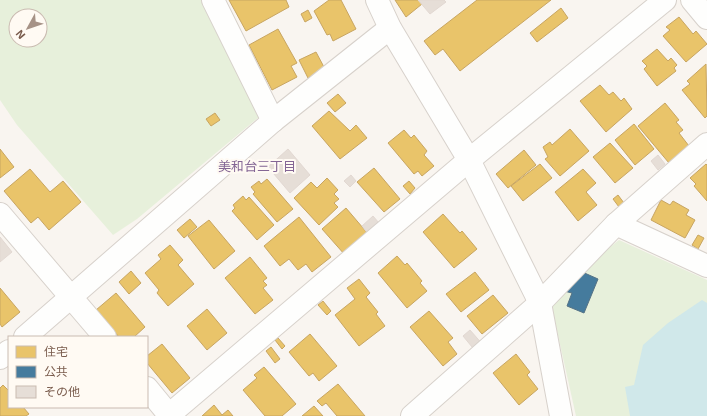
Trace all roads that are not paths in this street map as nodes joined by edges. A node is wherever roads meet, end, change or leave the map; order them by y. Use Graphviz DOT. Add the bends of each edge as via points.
graph roads {
  1 [pos="213,0"];
  2 [pos="377,0"];
  3 [pos="665,0"];
  4 [pos="692,0"];
  5 [pos="707,18"];
  6 [pos="390,28"];
  7 [pos="273,121"];
  8 [pos="707,144"];
  9 [pos="469,160"];
  10 [pos="0,214"];
  11 [pos="616,224"];
  12 [pos="707,266"];
  13 [pos="72,297"];
  14 [pos="540,303"];
  15 [pos="26,336"];
  16 [pos="104,336"];
  17 [pos="8,351"];
  18 [pos="0,358"];
  19 [pos="148,389"];
  20 [pos="170,415"];
  21 [pos="412,416"];
  22 [pos="561,416"];
  1 -- 7 [label="street"];
  2 -- 6 [label="street"];
  3 -- 9 [label="street"];
  4 -- 5 [label="street"];
  6 -- 7 [label="street"];
  6 -- 9 [label="street"];
  7 -- 13 [label="street"];
  8 -- 11 [label="street"];
  9 -- 14 [label="street"];
  9 -- 20 [label="street"];
  10 -- 13 [label="street"];
  11 -- 12 [label="street"];
  11 -- 14 [label="street"];
  13 -- 15 [label="street"];
  13 -- 16 [label="street"];
  14 -- 21 [label="street"];
  14 -- 22 [label="street"];
  17 -- 18 [label="street"];
  19 -- 20 [label="street"];
}
